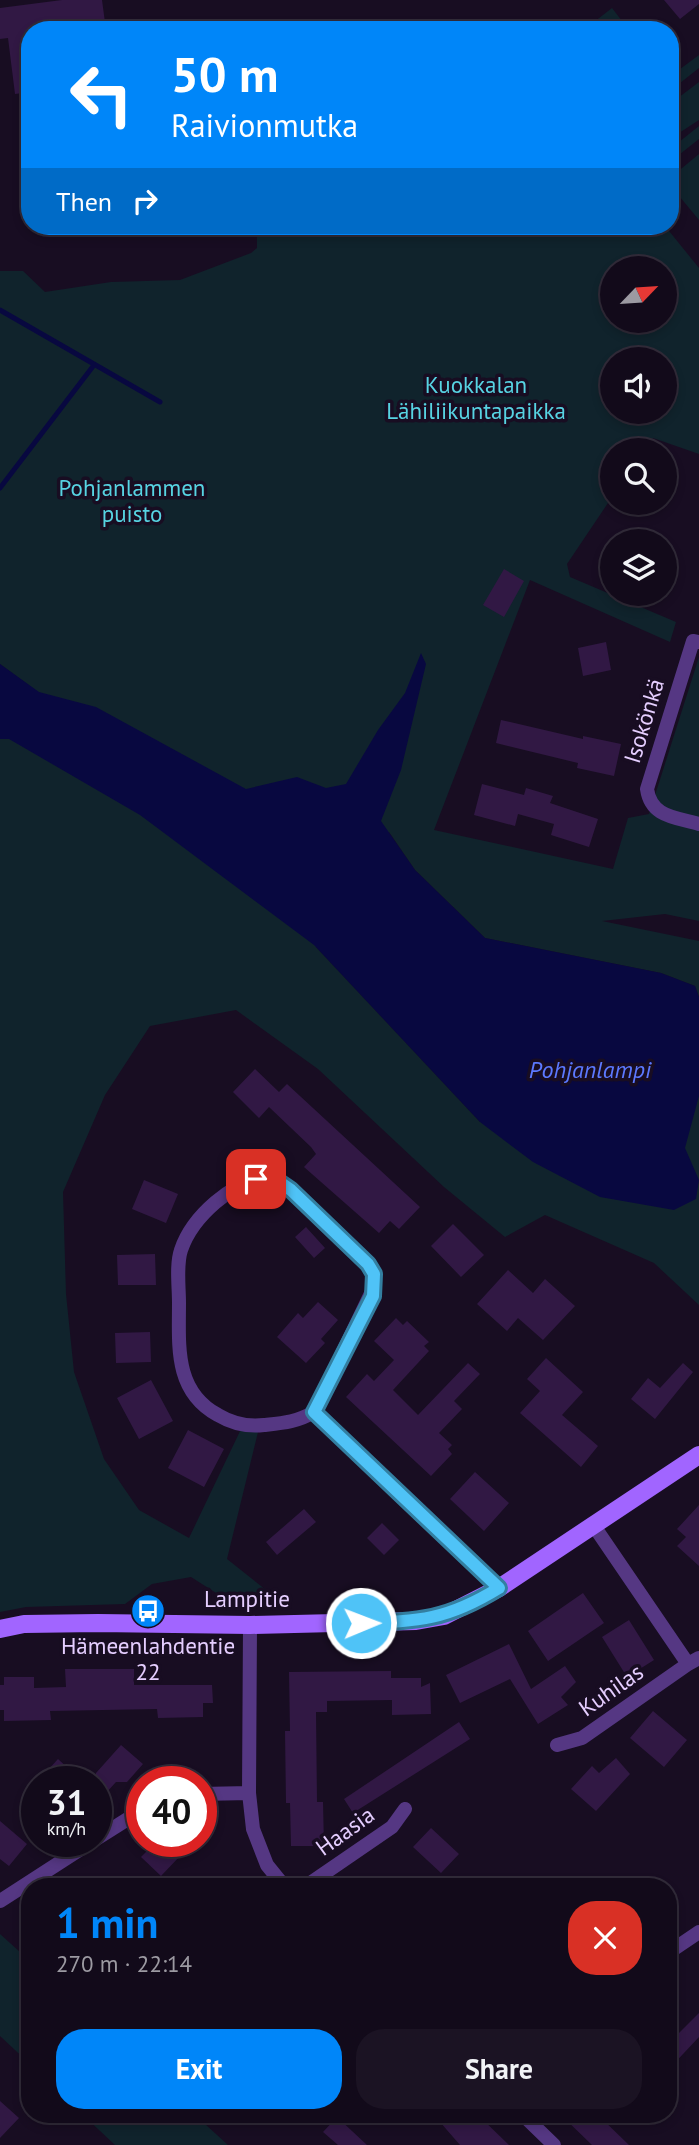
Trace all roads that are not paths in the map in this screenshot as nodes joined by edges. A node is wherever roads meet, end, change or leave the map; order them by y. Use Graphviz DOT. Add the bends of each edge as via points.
graph roads {
  1 [pos="696,642"];
  2 [pos="699,824"];
  3 [pos="314,1412"];
  4 [pos="699,1455"];
  5 [pos="593,1526"];
  6 [pos="499,1588"];
  7 [pos="250,1625"];
  8 [pos="0,1629"];
  9 [pos="694,1661"];
  10 [pos="557,1745"];
  11 [pos="249,1793"];
  12 [pos="217,1794"];
  13 [pos="405,1809"];
  14 [pos="69,1857"];
  15 [pos="36,1878"];
  16 [pos="278,1878"];
  17 [pos="318,1878"];
  18 [pos="21,1888"];
  19 [pos="0,1901"];
  20 [pos="699,1932"];
  21 [pos="677,1947"];
  22 [pos="531,2123"];
  23 [pos="554,2145"];
  1 -- 2 [label="street, Isokönkä" via="647,789 657,812"];
  3 -- 3 [label="street" via="298,1422 252,1427 233,1423 200,1404 190,1392 178,1358 180,1253 185,1239 228,1193 256,1179 278,1181 291,1190 374,1274 373,1296"];
  3 -- 6 [label="street"];
  4 -- 5 [label="street, Lampitie"];
  5 -- 6 [label="street, Lampitie"];
  5 -- 9 [label="street"];
  6 -- 7 [label="street, Lampitie" via="444,1616 416,1621"];
  7 -- 8 [label="street, Lampitie" via="24,1624"];
  7 -- 11 [label="street"];
  9 -- 10 [label="street, Kuhilas" via="582,1738"];
  11 -- 12 [label="street"];
  11 -- 16 [label="street" via="253,1829 267,1865"];
  13 -- 17 [label="street, Haasia" via="392,1827"];
  14 -- 15 [label="street"];
  18 -- 19 [label="street"];
  20 -- 21 [label="street"];
  22 -- 23 [label="street"];
}
